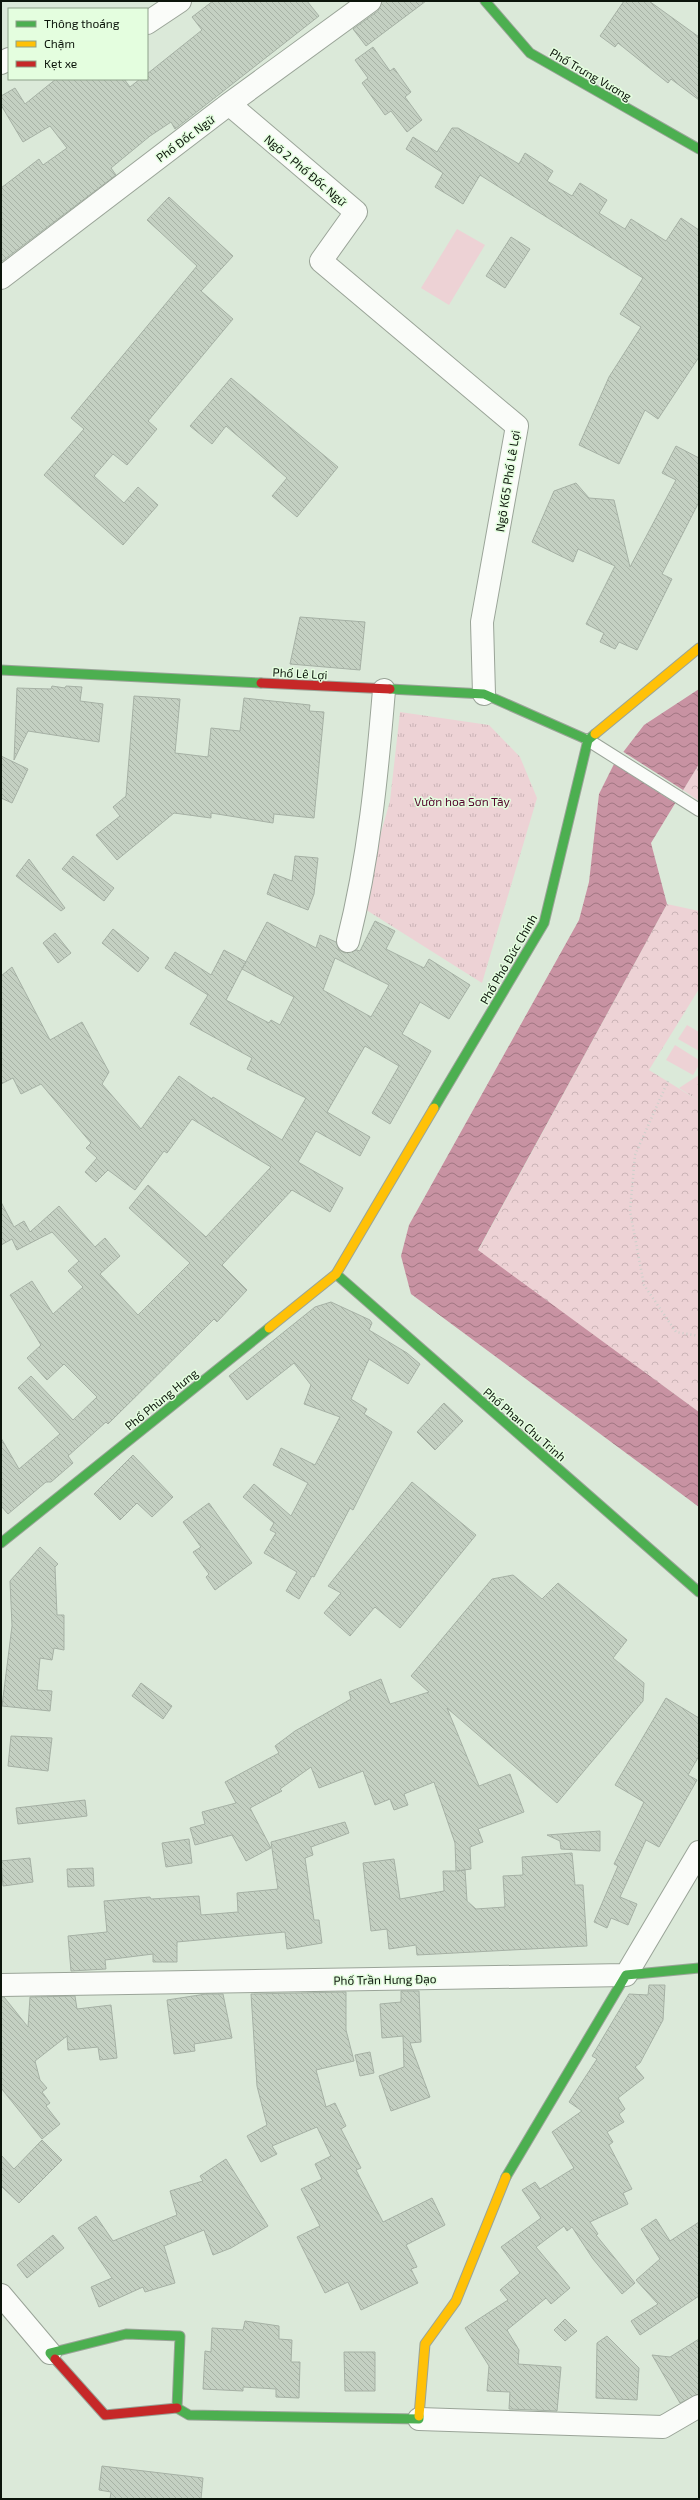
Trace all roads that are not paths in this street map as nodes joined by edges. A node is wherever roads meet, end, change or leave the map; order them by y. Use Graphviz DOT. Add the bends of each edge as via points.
graph roads {
  1 [pos="180,1"];
  2 [pos="370,1"];
  3 [pos="485,1"];
  4 [pos="148,22"];
  5 [pos="229,104"];
  6 [pos="699,150"];
  7 [pos="321,261"];
  8 [pos="1,278"];
  9 [pos="699,648"];
  10 [pos="1,670"];
  11 [pos="384,690"];
  12 [pos="484,694"];
  13 [pos="588,740"];
  14 [pos="699,810"];
  15 [pos="348,940"];
  16 [pos="336,1274"];
  17 [pos="1,1543"];
  18 [pos="699,1592"];
  19 [pos="699,1852"];
  20 [pos="699,1968"];
  21 [pos="626,1975"];
  22 [pos="1,1985"];
  23 [pos="1,2295"];
  24 [pos="50,2353"];
  25 [pos="699,2406"];
  26 [pos="177,2408"];
  27 [pos="420,2419"];
  1 -- 4 [label="street"];
  2 -- 5 [label="street, Phố Đốc Ngữ"];
  3 -- 6 [label="street, Phố Trưng Vương" via="530,53"];
  5 -- 7 [label="street, Ngõ 2 Phố Đốc Ngữ" via="356,212"];
  5 -- 8 [label="street, Phố Đốc Ngữ"];
  7 -- 12 [label="street, Ngõ K65 Phố Lê Lợi" via="517,426 482,622"];
  9 -- 13 [label="street"];
  10 -- 11 [label="street, Phố Lê Lợi"];
  11 -- 12 [label="street, Phố Lê Lợi"];
  11 -- 15 [label="street" via="368,847"];
  12 -- 13 [label="street, Phố Lê Lợi"];
  13 -- 14 [label="lane"];
  13 -- 16 [label="street, Phố Phó Đức Chính" via="544,923"];
  16 -- 17 [label="street, Phố Phùng Hưng"];
  16 -- 18 [label="street, Phố Phan Chu Trinh"];
  19 -- 21 [label="street"];
  20 -- 21 [label="street"];
  21 -- 22 [label="street, Phố Trần Hưng Đạo"];
  21 -- 27 [label="street" via="503,2183 456,2301 425,2344"];
  23 -- 24 [label="street"];
  24 -- 26 [label="street" via="105,2415"];
  24 -- 26 [label="street" via="126,2334 180,2336"];
  25 -- 27 [label="street" via="663,2427"];
  26 -- 27 [label="street" via="189,2415"];
}
